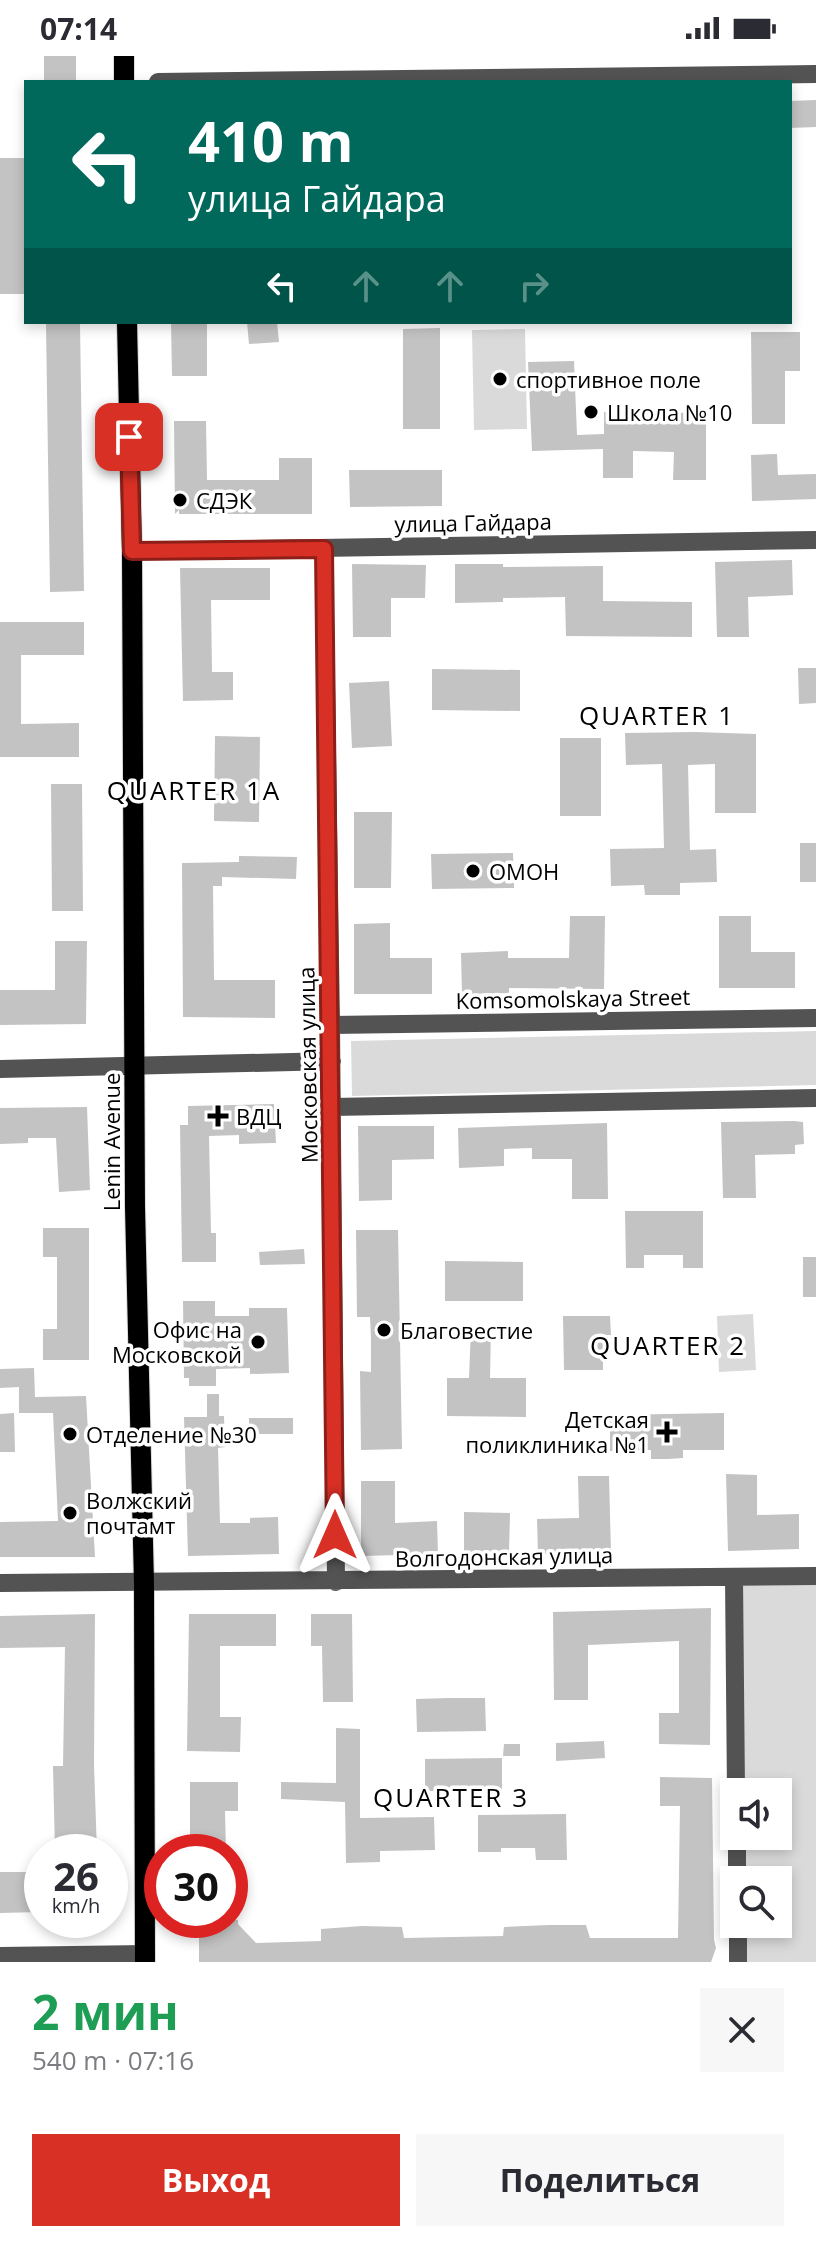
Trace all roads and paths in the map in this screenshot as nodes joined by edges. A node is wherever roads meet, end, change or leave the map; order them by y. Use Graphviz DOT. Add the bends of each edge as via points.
graph roads {
  1 [pos="124,56"];
  2 [pos="816,74"];
  3 [pos="124,80"];
  4 [pos="322,80"];
  5 [pos="127,324"];
  6 [pos="816,540"];
  7 [pos="324,549"];
  8 [pos="132,551"];
  9 [pos="816,1018"];
  10 [pos="331,1025"];
  11 [pos="332,1061"];
  12 [pos="135,1067"];
  13 [pos="0,1069"];
  14 [pos="816,1098"];
  15 [pos="332,1107"];
  16 [pos="816,1576"];
  17 [pos="734,1577"];
  18 [pos="336,1582"];
  19 [pos="0,1583"];
  20 [pos="144,1584"];
  21 [pos="736,1778"];
  22 [pos="738,1938"];
  23 [pos="0,1956"];
  24 [pos="145,1958"];
  25 [pos="738,1962"];
  1 -- 3 [label="main road"];
  2 -- 4 [label="street"];
  5 -- 8 [label="main road, Lenin Avenue"];
  6 -- 7 [label="street, улица Гайдара"];
  7 -- 8 [label="street, улица Гайдара"];
  7 -- 10 [label="street, Московская улица"];
  8 -- 12 [label="main road, Lenin Avenue"];
  9 -- 10 [label="street, Komsomolskaya Street"];
  10 -- 11 [label="street, Московская улица"];
  11 -- 12 [label="street"];
  11 -- 15 [label="street, Московская улица"];
  12 -- 13 [label="street"];
  12 -- 20 [label="main road, Lenin Avenue"];
  14 -- 15 [label="street"];
  15 -- 18 [label="street, Московская улица"];
  16 -- 17 [label="street, Волгодонская улица"];
  17 -- 18 [label="street, Волгодонская улица"];
  17 -- 21 [label="street"];
  18 -- 20 [label="street, Волгодонская улица"];
  19 -- 20 [label="street, Волгодонская улица"];
  20 -- 24 [label="main road, Lenin Avenue"];
  22 -- 25 [label="street"];
  23 -- 24 [label="street"];
}
